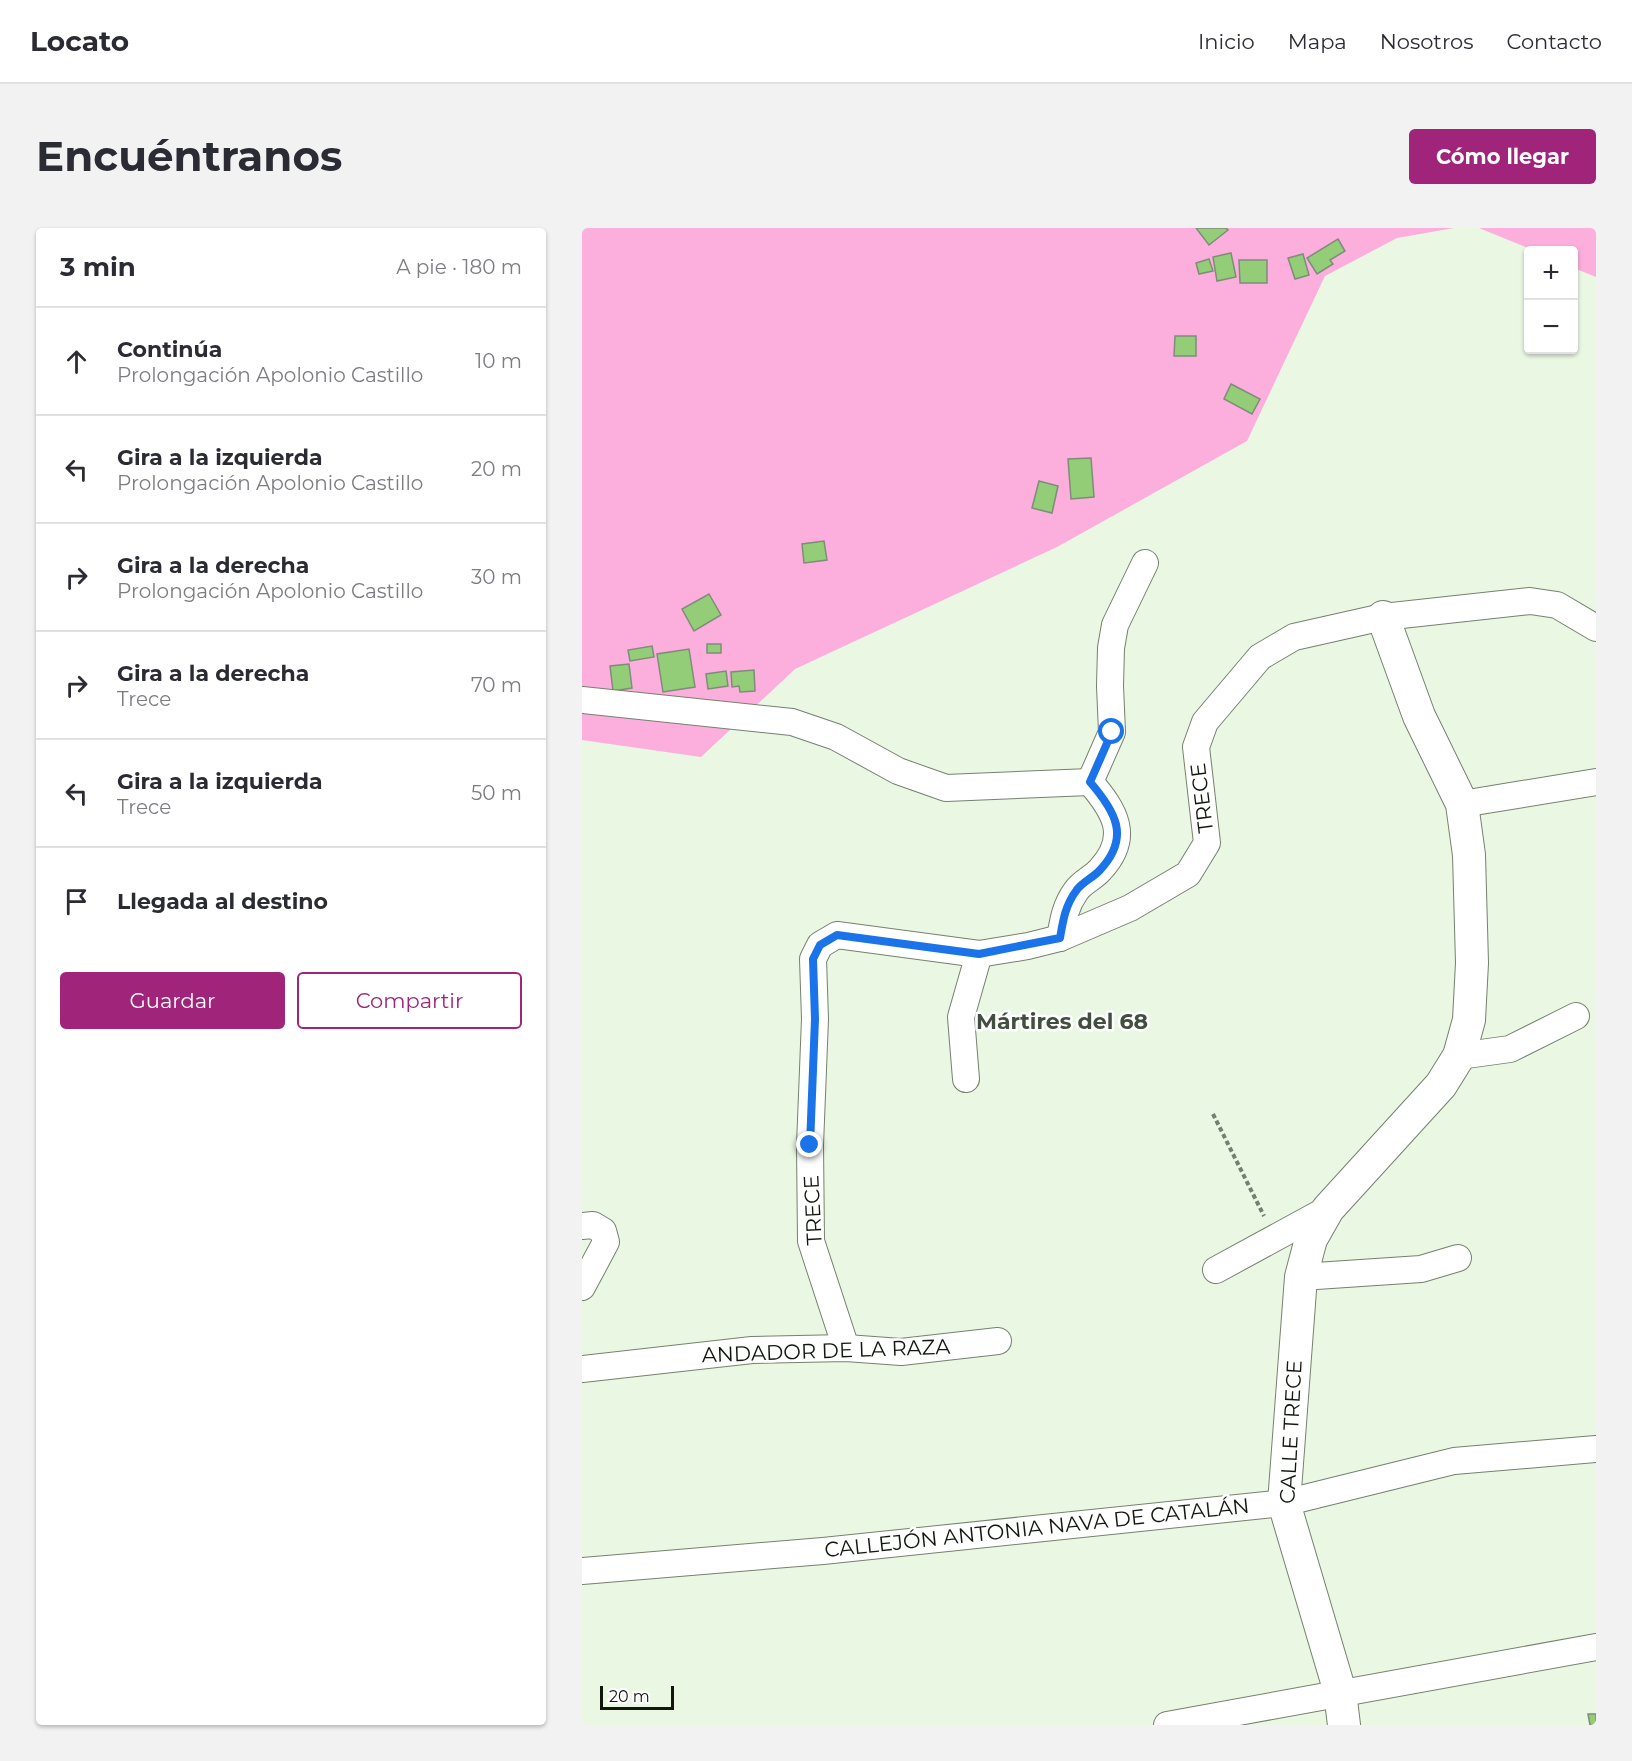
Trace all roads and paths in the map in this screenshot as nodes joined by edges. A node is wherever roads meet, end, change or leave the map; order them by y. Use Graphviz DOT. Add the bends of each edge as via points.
graph roads {
  1 [pos="1144,564"];
  2 [pos="1383,617"];
  3 [pos="1596,628"];
  4 [pos="582,700"];
  5 [pos="1090,782"];
  6 [pos="1596,782"];
  7 [pos="1462,804"];
  8 [pos="1060,938"];
  9 [pos="979,954"];
  10 [pos="1575,1016"];
  11 [pos="1459,1056"];
  12 [pos="966,1079"];
  13 [pos="1213,1114"];
  14 [pos="1328,1209"];
  15 [pos="582,1226"];
  16 [pos="1275,1238"];
  17 [pos="1458,1258"];
  18 [pos="1216,1270"];
  19 [pos="1301,1277"];
  20 [pos="582,1287"];
  21 [pos="998,1341"];
  22 [pos="846,1348"];
  23 [pos="582,1369"];
  24 [pos="1596,1449"];
  25 [pos="1284,1503"];
  26 [pos="582,1571"];
  27 [pos="1596,1647"];
  28 [pos="1340,1692"];
  29 [pos="1167,1725"];
  30 [pos="1344,1725"];
  1 -- 5 [label="street" via="1115,625 1111,648 1112,732"];
  2 -- 3 [label="street" via="1530,601 1557,605"];
  2 -- 7 [label="street" via="1419,716"];
  2 -- 8 [label="street, TRECE" via="1294,637 1260,657 1205,722 1196,747 1208,843 1188,874 1130,908"];
  4 -- 5 [label="street" via="792,722 836,737 898,771 946,788"];
  5 -- 8 [label="street" via="1117,821 1117,844 1101,869 1077,889 1065,910"];
  6 -- 7 [label="street"];
  7 -- 11 [label="street" via="1469,855 1472,963 1469,1020"];
  8 -- 9 [label="street, TRECE"];
  9 -- 12 [label="street" via="961,1017"];
  9 -- 22 [label="street, TRECE" via="837,935 820,945 813,959 811,1241"];
  10 -- 11 [label="street" via="1510,1049"];
  11 -- 14 [label="street" via="1441,1084"];
  13 -- 16 [label="path"];
  14 -- 16 [label="street"];
  14 -- 19 [label="street, CALLE TRECE" via="1311,1239"];
  15 -- 20 [label="street" via="592,1225 603,1231 606,1242"];
  16 -- 18 [label="street"];
  17 -- 19 [label="street" via="1421,1269"];
  19 -- 25 [label="street, CALLE TRECE"];
  21 -- 22 [label="street, ANDADOR DE LA RAZA" via="901,1352"];
  22 -- 23 [label="street, ANDADOR DE LA RAZA" via="752,1350"];
  24 -- 25 [label="street, CALLEJÓN ANTONIA NAVA DE CATALÁN" via="1454,1461"];
  25 -- 26 [label="street, CALLEJÓN ANTONIA NAVA DE CATALÁN" via="823,1551"];
  25 -- 28 [label="street, CALLE TRECE"];
  27 -- 28 [label="street"];
  28 -- 29 [label="street"];
  28 -- 30 [label="street, CALLE TRECE"];
}
